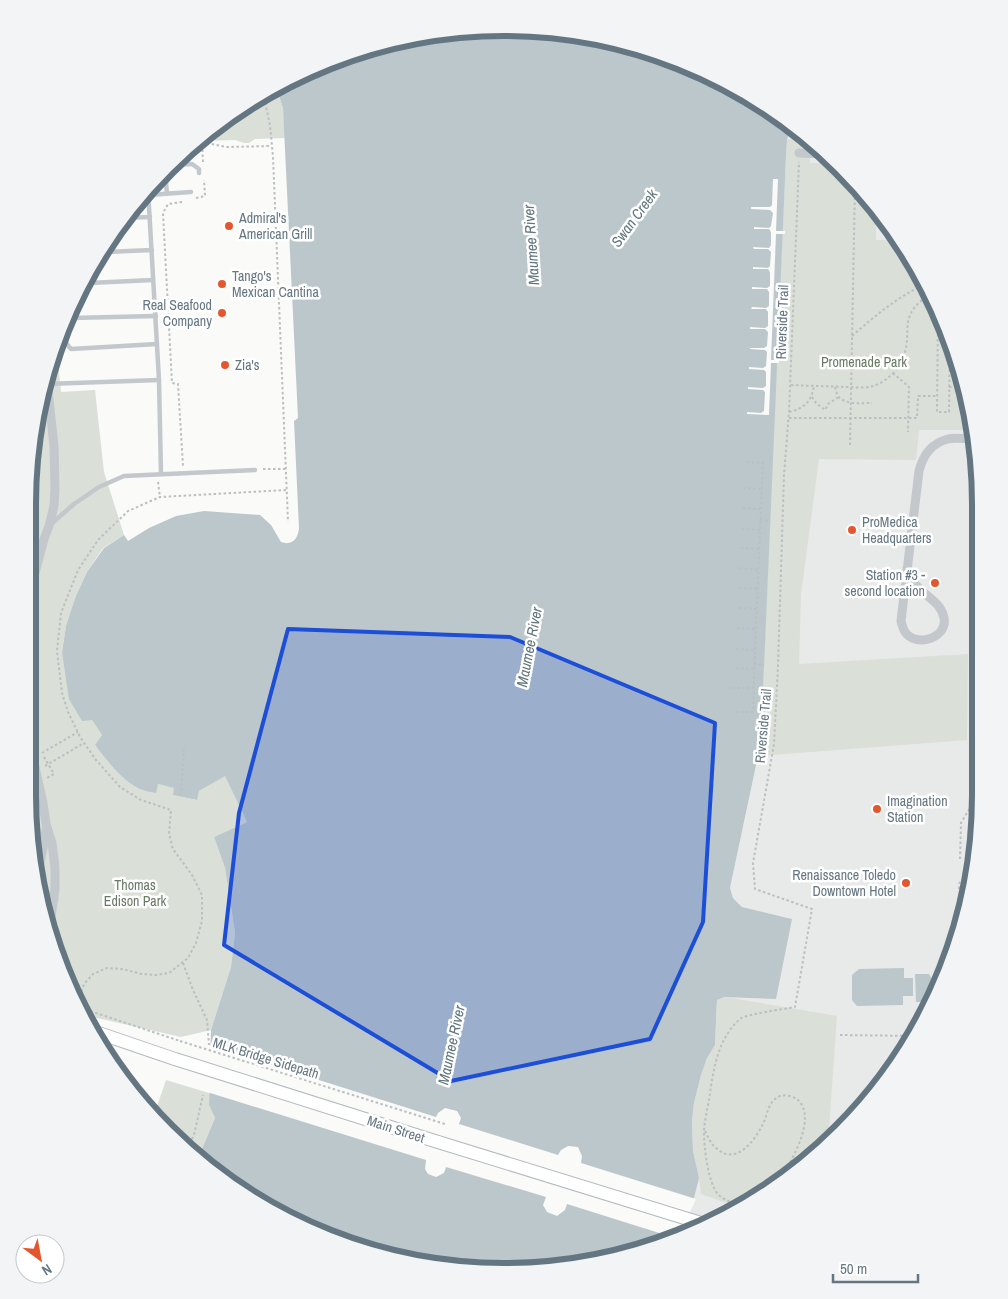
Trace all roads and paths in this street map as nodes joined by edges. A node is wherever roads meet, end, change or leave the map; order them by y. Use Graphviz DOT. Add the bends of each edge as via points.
graph roads {
  1 [pos="265,102"];
  2 [pos="800,142"];
  3 [pos="207,143"];
  4 [pos="272,146"];
  5 [pos="202,147"];
  6 [pos="799,153"];
  7 [pos="814,154"];
  8 [pos="182,164"];
  9 [pos="203,165"];
  10 [pos="201,173"];
  11 [pos="166,181"];
  12 [pos="191,192"];
  13 [pos="154,193"];
  14 [pos="167,194"];
  15 [pos="854,194"];
  16 [pos="192,199"];
  17 [pos="149,200"];
  18 [pos="186,201"];
  19 [pos="150,217"];
  20 [pos="134,218"];
  21 [pos="152,250"];
  22 [pos="110,252"];
  23 [pos="153,280"];
  24 [pos="92,283"];
  25 [pos="918,287"];
  26 [pos="925,298"];
  27 [pos="156,316"];
  28 [pos="75,318"];
  29 [pos="938,330"];
  30 [pos="852,336"];
  31 [pos="66,341"];
  32 [pos="157,344"];
  33 [pos="950,365"];
  34 [pos="893,373"];
  35 [pos="159,380"];
  36 [pos="52,383"];
  37 [pos="790,385"];
  38 [pos="814,386"];
  39 [pos="834,386"];
  40 [pos="851,387"];
  41 [pos="950,387"];
  42 [pos="957,387"];
  43 [pos="937,396"];
  44 [pos="812,397"];
  45 [pos="838,397"];
  46 [pos="48,398"];
  47 [pos="851,402"];
  48 [pos="872,403"];
  49 [pos="789,412"];
  50 [pos="50,414"];
  51 [pos="45,416"];
  52 [pos="789,418"];
  53 [pos="851,418"];
  54 [pos="908,419"];
  55 [pos="908,432"];
  56 [pos="967,439"];
  57 [pos="850,445"];
  58 [pos="744,462"];
  59 [pos="285,469"];
  60 [pos="255,470"];
  61 [pos="183,473"];
  62 [pos="159,474"];
  63 [pos="743,488"];
  64 [pos="761,489"];
  65 [pos="286,490"];
  66 [pos="160,497"];
  67 [pos="742,508"];
  68 [pos="760,509"];
  69 [pos="760,520"];
  70 [pos="770,521"];
  71 [pos="288,522"];
  72 [pos="49,526"];
  73 [pos="742,529"];
  74 [pos="760,530"];
  75 [pos="741,548"];
  76 [pos="759,549"];
  77 [pos="740,568"];
  78 [pos="907,568"];
  79 [pos="36,569"];
  80 [pos="758,570"];
  81 [pos="739,588"];
  82 [pos="757,589"];
  83 [pos="739,608"];
  84 [pos="756,609"];
  85 [pos="737,628"];
  86 [pos="756,629"];
  87 [pos="736,648"];
  88 [pos="755,650"];
  89 [pos="754,664"];
  90 [pos="764,665"];
  91 [pos="736,668"];
  92 [pos="754,669"];
  93 [pos="732,688"];
  94 [pos="754,688"];
  95 [pos="736,712"];
  96 [pos="78,732"];
  97 [pos="84,743"];
  98 [pos="184,746"];
  99 [pos="36,756"];
  100 [pos="36,771"];
  101 [pos="180,796"];
  102 [pos="972,805"];
  103 [pos="46,824"];
  104 [pos="41,860"];
  105 [pos="960,862"];
  106 [pos="960,872"];
  107 [pos="47,896"];
  108 [pos="54,899"];
  109 [pos="959,903"];
  110 [pos="52,914"];
  111 [pos="183,962"];
  112 [pos="81,994"];
  113 [pos="89,1011"];
  114 [pos="102,1034"];
  115 [pos="840,1035"];
  116 [pos="905,1036"];
  117 [pos="209,1045"];
  118 [pos="203,1095"];
  119 [pos="445,1124"];
  120 [pos="704,1130"];
  121 [pos="190,1142"];
  122 [pos="787,1167"];
  123 [pos="734,1202"];
  124 [pos="696,1221"];
  1 -- 4 [label="path"];
  2 -- 6 [label="path, Riverside Trail"];
  3 -- 4 [label="path" via="226,147"];
  4 -- 59 [label="path"];
  5 -- 9 [label="path"];
  6 -- 7 [label="street"];
  6 -- 37 [label="path, Riverside Trail"];
  8 -- 10 [label="lane" via="192,164"];
  10 -- 16 [label="path" via="205,196"];
  11 -- 14 [label="lane"];
  12 -- 14 [label="lane"];
  13 -- 14 [label="lane"];
  15 -- 30 [label="path"];
  17 -- 19 [label="lane"];
  18 -- 61 [label="path" via="168,204 164,213 172,383 178,384"];
  19 -- 20 [label="lane"];
  19 -- 21 [label="lane"];
  21 -- 22 [label="lane"];
  21 -- 23 [label="lane"];
  23 -- 24 [label="lane"];
  23 -- 27 [label="lane"];
  25 -- 30 [label="path" via="882,310"];
  26 -- 34 [label="path" via="914,307 910,316 907,347"];
  27 -- 28 [label="lane"];
  27 -- 32 [label="lane"];
  29 -- 43 [label="path"];
  30 -- 40 [label="path"];
  31 -- 32 [label="lane" via="71,349"];
  32 -- 35 [label="lane"];
  33 -- 41 [label="path"];
  34 -- 40 [label="path" via="874,386"];
  34 -- 54 [label="path" via="909,387"];
  35 -- 36 [label="lane"];
  35 -- 62 [label="lane"];
  37 -- 38 [label="path"];
  37 -- 49 [label="path, Riverside Trail"];
  38 -- 39 [label="path"];
  38 -- 44 [label="path"];
  39 -- 40 [label="path"];
  39 -- 45 [label="path"];
  40 -- 47 [label="path"];
  41 -- 42 [label="path"];
  41 -- 43 [label="path" via="949,412 937,412"];
  43 -- 54 [label="path" via="918,396 917,418"];
  44 -- 45 [label="path" via="825,410 829,402"];
  44 -- 49 [label="path" via="798,410"];
  45 -- 47 [label="path"];
  46 -- 50 [label="street"];
  47 -- 48 [label="path"];
  47 -- 53 [label="path"];
  49 -- 52 [label="path, Riverside Trail"];
  50 -- 51 [label="lane"];
  50 -- 72 [label="street" via="55,488"];
  52 -- 53 [label="path"];
  52 -- 120 [label="path, Riverside Trail" via="774,744 752,863 755,889 812,909 795,1007 742,1017 733,1026 712,1071"];
  53 -- 54 [label="path"];
  53 -- 57 [label="path"];
  54 -- 55 [label="path"];
  56 -- 78 [label="street" via="949,439 933,446 924,456 919,470"];
  58 -- 64 [label="path" via="763,463"];
  59 -- 60 [label="path"];
  59 -- 65 [label="path"];
  60 -- 61 [label="lane"];
  61 -- 62 [label="lane"];
  62 -- 66 [label="path"];
  62 -- 72 [label="lane" via="124,476 99,487"];
  63 -- 64 [label="path"];
  64 -- 68 [label="path"];
  65 -- 66 [label="path"];
  65 -- 71 [label="path"];
  66 -- 96 [label="path" via="128,511 98,540 78,570 60,613 57,651 62,692"];
  67 -- 68 [label="path"];
  68 -- 69 [label="path"];
  69 -- 70 [label="path"];
  69 -- 74 [label="path"];
  72 -- 79 [label="street"];
  73 -- 74 [label="path"];
  74 -- 76 [label="path"];
  75 -- 76 [label="path"];
  76 -- 80 [label="path"];
  77 -- 80 [label="path"];
  78 -- 78 [label="street" via="901,621 909,637 927,640 942,630 944,616 935,602 915,584"];
  80 -- 82 [label="path"];
  81 -- 82 [label="path"];
  82 -- 84 [label="path"];
  83 -- 84 [label="path"];
  84 -- 86 [label="path"];
  85 -- 86 [label="path"];
  86 -- 88 [label="path"];
  87 -- 88 [label="path"];
  88 -- 89 [label="path"];
  89 -- 90 [label="path"];
  89 -- 92 [label="path"];
  91 -- 92 [label="path"];
  92 -- 94 [label="path"];
  93 -- 94 [label="path"];
  94 -- 95 [label="path" via="754,712"];
  96 -- 97 [label="path"];
  96 -- 99 [label="path"];
  97 -- 100 [label="path"];
  97 -- 111 [label="path" via="120,787 141,800 171,810 168,834 172,849 192,875 202,895 202,922 196,943"];
  98 -- 101 [label="path"];
  100 -- 103 [label="street"];
  102 -- 105 [label="path" via="961,823"];
  103 -- 104 [label="street"];
  103 -- 108 [label="street" via="55,868"];
  106 -- 109 [label="path"];
  107 -- 108 [label="street"];
  108 -- 110 [label="street"];
  111 -- 112 [label="path" via="170,973 156,975 106,968 93,974"];
  111 -- 117 [label="path" via="207,1020"];
  113 -- 119 [label="path, MLK Bridge Sidepath, bridge"];
  114 -- 124 [label="main road, Main Street, bridge"];
  115 -- 116 [label="path"];
  118 -- 121 [label="path"];
  120 -- 122 [label="path" via="714,1147 724,1154 733,1155 745,1150 754,1140 772,1101 788,1095 796,1099 805,1114 802,1136"];
  120 -- 123 [label="path, Riverside Trail" via="715,1191"];
}
